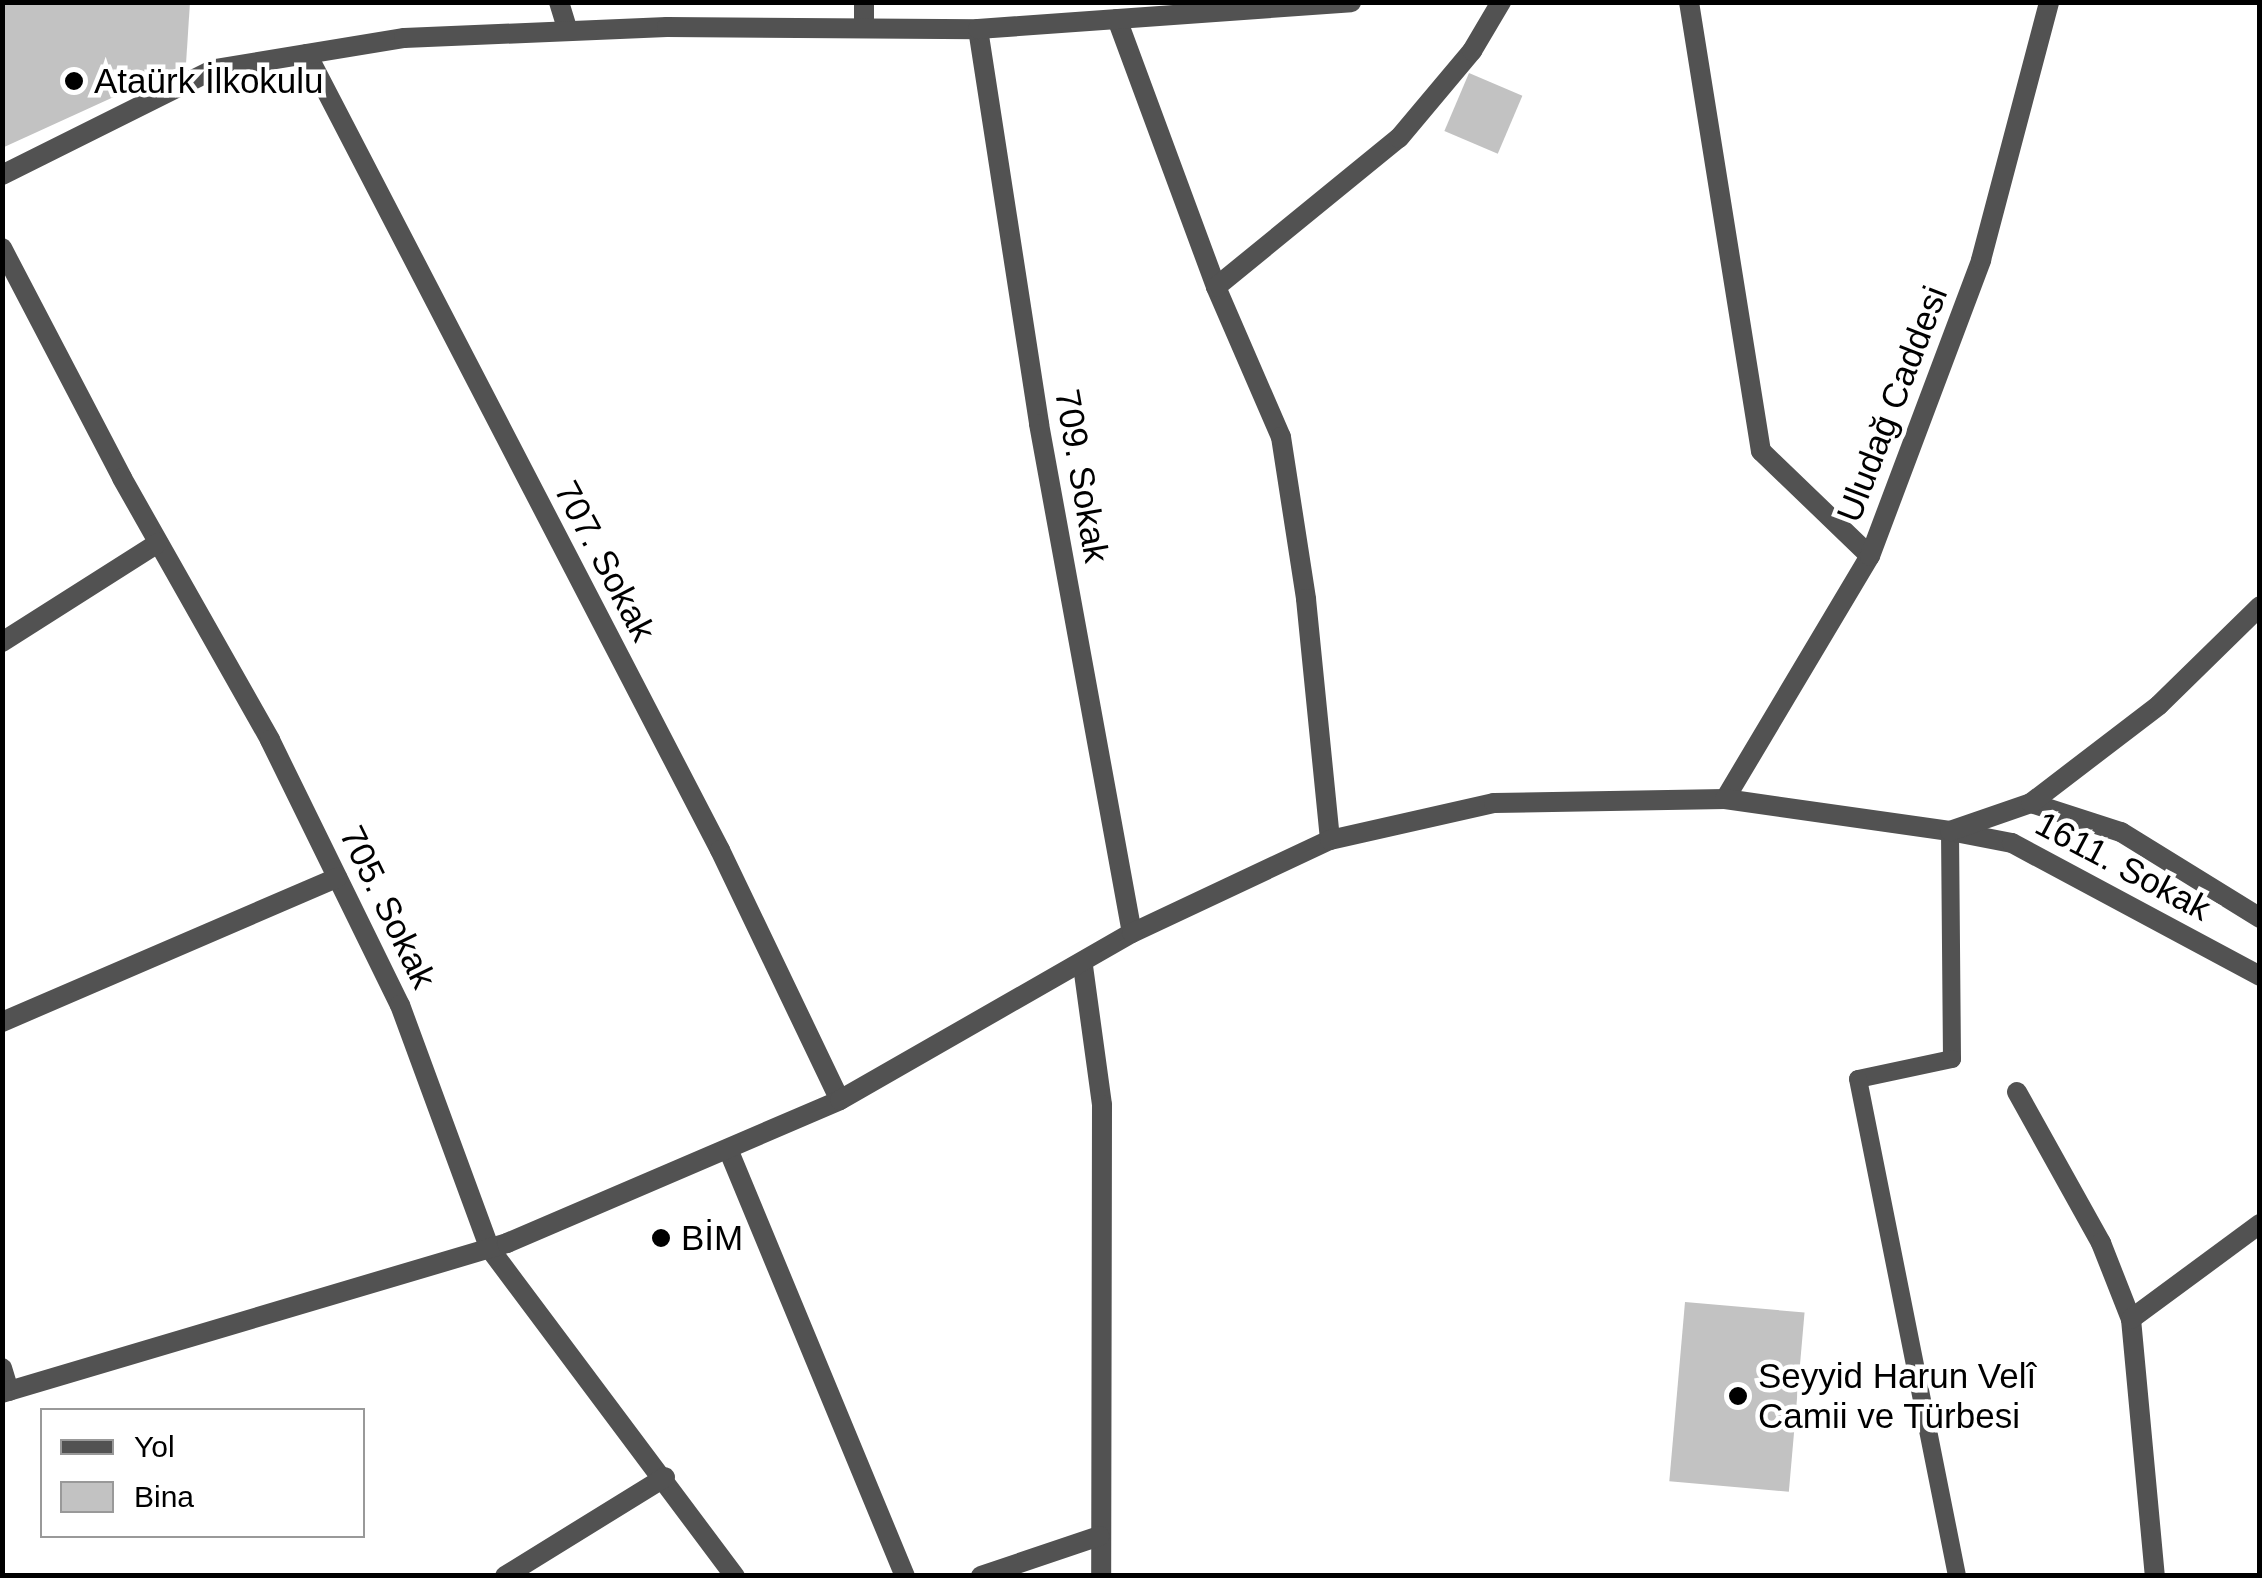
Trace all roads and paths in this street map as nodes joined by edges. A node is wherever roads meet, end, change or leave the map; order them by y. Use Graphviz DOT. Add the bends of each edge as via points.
graph roads {
  1 [pos="558,2"];
  2 [pos="864,2"];
  3 [pos="1351,2"];
  4 [pos="1501,2"];
  5 [pos="1689,2"];
  6 [pos="2049,2"];
  7 [pos="1117,19"];
  8 [pos="864,28"];
  9 [pos="978,29"];
  10 [pos="568,31"];
  11 [pos="306,54"];
  12 [pos="2,176"];
  13 [pos="2,248"];
  14 [pos="1216,287"];
  15 [pos="158,544"];
  16 [pos="1870,556"];
  17 [pos="2260,606"];
  18 [pos="2,642"];
  19 [pos="1725,799"];
  20 [pos="2031,803"];
  21 [pos="1950,830"];
  22 [pos="1330,840"];
  23 [pos="338,878"];
  24 [pos="2260,918"];
  25 [pos="1132,933"];
  26 [pos="1083,966"];
  27 [pos="2260,976"];
  28 [pos="2,1022"];
  29 [pos="2017,1092"];
  30 [pos="840,1100"];
  31 [pos="728,1149"];
  32 [pos="2260,1224"];
  33 [pos="490,1248"];
  34 [pos="2130,1318"];
  35 [pos="2,1368"];
  36 [pos="6,1392"];
  37 [pos="665,1477"];
  38 [pos="1099,1536"];
  39 [pos="505,1576"];
  40 [pos="736,1576"];
  41 [pos="905,1576"];
  42 [pos="981,1576"];
  43 [pos="1101,1576"];
  44 [pos="1958,1576"];
  45 [pos="2155,1576"];
  1 -- 10 [label="street"];
  2 -- 8 [label="street"];
  3 -- 7 [label="street"];
  4 -- 14 [label="street" via="1472,51 1399,138"];
  5 -- 16 [label="street" via="1761,451"];
  6 -- 16 [label="street, Uludağ Caddesi" via="1981,260"];
  7 -- 9 [label="street"];
  7 -- 14 [label="street"];
  8 -- 9 [label="street"];
  8 -- 10 [label="street"];
  9 -- 25 [label="street, 709. Sokak" via="1039,424"];
  10 -- 11 [label="street" via="404,38"];
  11 -- 12 [label="street" via="215,70"];
  11 -- 30 [label="street, 707. Sokak" via="720,850"];
  13 -- 15 [label="street, 705. Sokak"];
  14 -- 22 [label="street" via="1281,436 1306,599"];
  15 -- 18 [label="street"];
  15 -- 23 [label="street, 705. Sokak" via="270,740"];
  16 -- 19 [label="street, Uludağ Caddesi"];
  17 -- 20 [label="street" via="2160,705"];
  19 -- 21 [label="street, 1611. Sokak"];
  19 -- 22 [label="street, 1611. Sokak" via="1494,803"];
  20 -- 21 [label="street"];
  20 -- 24 [label="street, 1611. Sokak" via="2121,832"];
  21 -- 27 [label="street, 1611. Sokak" via="2012,842"];
  21 -- 44 [label="lane" via="1952,1059 1858,1078"];
  22 -- 25 [label="street, 1611. Sokak"];
  23 -- 28 [label="street"];
  23 -- 33 [label="street, 705. Sokak" via="400,1005"];
  25 -- 26 [label="street, 1611. Sokak"];
  26 -- 30 [label="street, 1611. Sokak"];
  26 -- 38 [label="street" via="1102,1105"];
  29 -- 34 [label="street" via="2101,1243"];
  30 -- 31 [label="street, 1611. Sokak"];
  31 -- 33 [label="street, 1611. Sokak"];
  31 -- 41 [label="street"];
  32 -- 34 [label="street"];
  33 -- 36 [label="street, 1611. Sokak"];
  33 -- 37 [label="street, 705. Sokak"];
  34 -- 45 [label="street"];
  35 -- 36 [label="street"];
  37 -- 39 [label="street"];
  37 -- 40 [label="street, 705. Sokak"];
  38 -- 42 [label="street"];
  38 -- 43 [label="street"];
}
